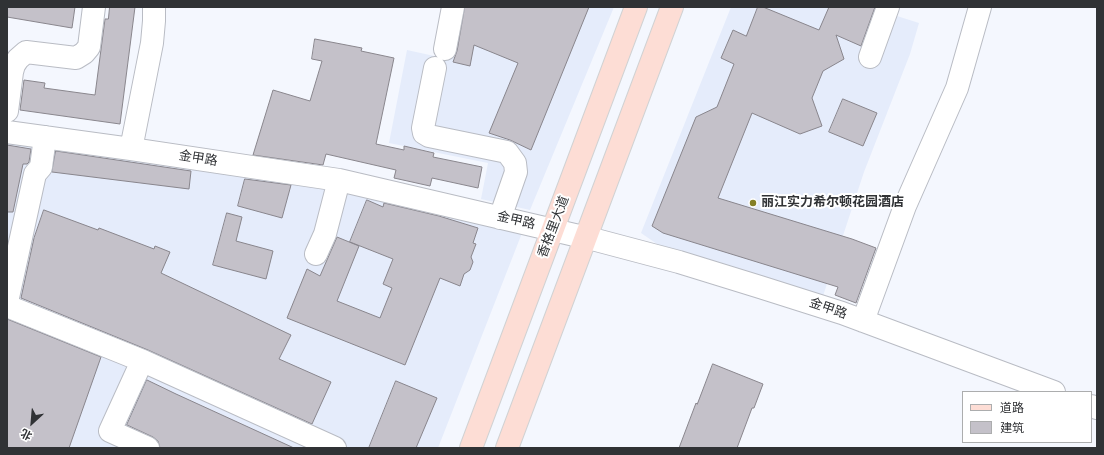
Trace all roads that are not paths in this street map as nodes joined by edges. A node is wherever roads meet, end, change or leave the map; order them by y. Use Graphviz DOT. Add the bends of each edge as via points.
graph roads {
  1 [pos="94,7"];
  2 [pos="154,7"];
  3 [pos="453,7"];
  4 [pos="672,7"];
  5 [pos="888,7"];
  6 [pos="980,7"];
  7 [pos="634,8"];
  8 [pos="870,57"];
  9 [pos="7,111"];
  10 [pos="7,132"];
  11 [pos="45,137"];
  12 [pos="131,149"];
  13 [pos="339,180"];
  14 [pos="500,218"];
  15 [pos="553,230"];
  16 [pos="586,238"];
  17 [pos="316,254"];
  18 [pos="7,302"];
  19 [pos="7,306"];
  20 [pos="863,321"];
  21 [pos="142,361"];
  22 [pos="1051,391"];
  23 [pos="148,448"];
  24 [pos="335,448"];
  25 [pos="471,448"];
  26 [pos="507,448"];
  1 -- 9 [label="street" via="88,47 84,54 76,58 26,52 18,59 12,72"];
  2 -- 12 [label="street" via="152,43"];
  3 -- 14 [label="street" via="423,128 429,136 507,152 515,164 516,172"];
  4 -- 16 [label="main road"];
  5 -- 8 [label="street"];
  6 -- 20 [label="street" via="957,88 905,206"];
  7 -- 15 [label="main road, 香格里大道"];
  10 -- 11 [label="street, 金甲路"];
  11 -- 12 [label="street, 金甲路"];
  11 -- 18 [label="street" via="41,167 35,174"];
  12 -- 13 [label="street, 金甲路"];
  13 -- 14 [label="street, 金甲路"];
  13 -- 17 [label="street"];
  14 -- 15 [label="street, 金甲路"];
  15 -- 16 [label="street, 金甲路"];
  15 -- 25 [label="main road, 香格里大道"];
  16 -- 20 [label="street, 金甲路" via="746,282"];
  16 -- 26 [label="main road"];
  19 -- 21 [label="street"];
  20 -- 22 [label="street, 金甲路"];
  21 -- 23 [label="street" via="110,431"];
  21 -- 24 [label="street"];
}
